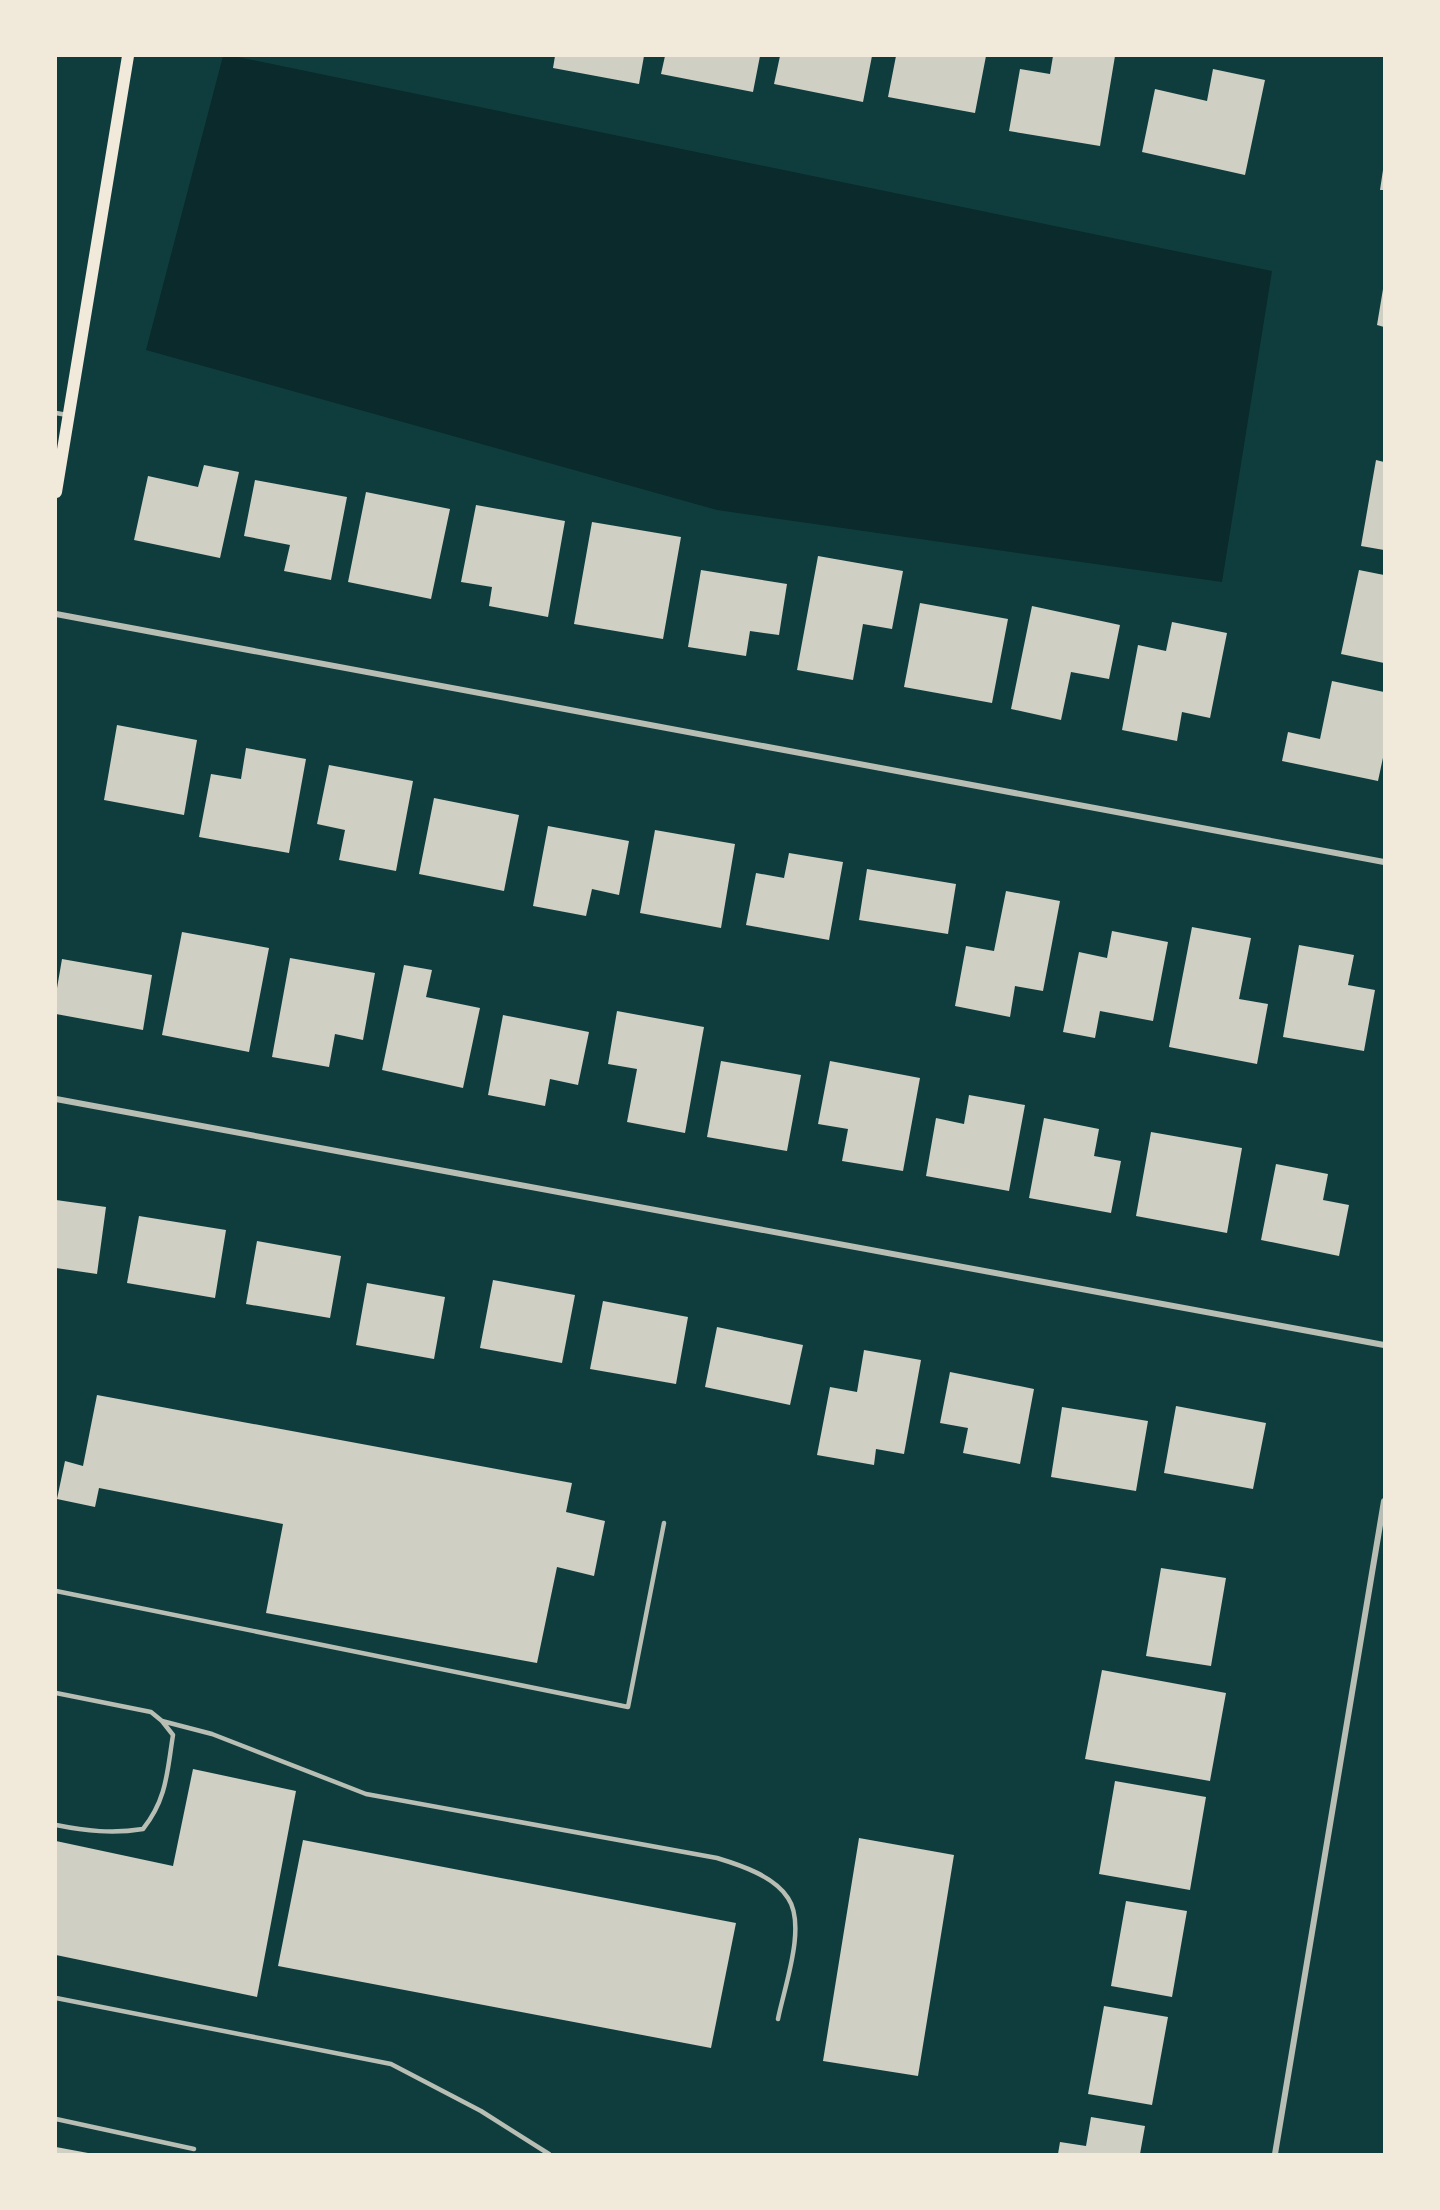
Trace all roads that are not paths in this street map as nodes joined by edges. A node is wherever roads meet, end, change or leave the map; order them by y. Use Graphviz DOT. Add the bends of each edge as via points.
graph roads {
  1 [pos="128,56"];
  2 [pos="61,414"];
  3 [pos="56,492"];
  4 [pos="56,614"];
  5 [pos="1384,862"];
  6 [pos="56,1099"];
  7 [pos="1384,1345"];
  8 [pos="1384,1502"];
  9 [pos="664,1523"];
  10 [pos="56,1591"];
  11 [pos="56,1693"];
  12 [pos="162,1721"];
  13 [pos="56,1825"];
  14 [pos="56,1998"];
  15 [pos="778,2019"];
  16 [pos="56,2119"];
  17 [pos="194,2149"];
  18 [pos="549,2154"];
  19 [pos="1275,2154"];
  1 -- 2 [label="main road"];
  2 -- 3 [label="main road"];
  4 -- 5 [label="street"];
  6 -- 7 [label="street"];
  8 -- 19 [label="street"];
  9 -- 10 [label="lane" via="628,1707"];
  11 -- 12 [label="lane" via="151,1712"];
  12 -- 13 [label="lane" via="173,1736 163,1797 143,1829 92,1832"];
  12 -- 15 [label="lane" via="212,1734 366,1794 717,1858 748,1868 788,1898 795,1917 795,1938"];
  14 -- 18 [label="lane" via="391,2064 481,2111"];
  16 -- 17 [label="lane"];
}
